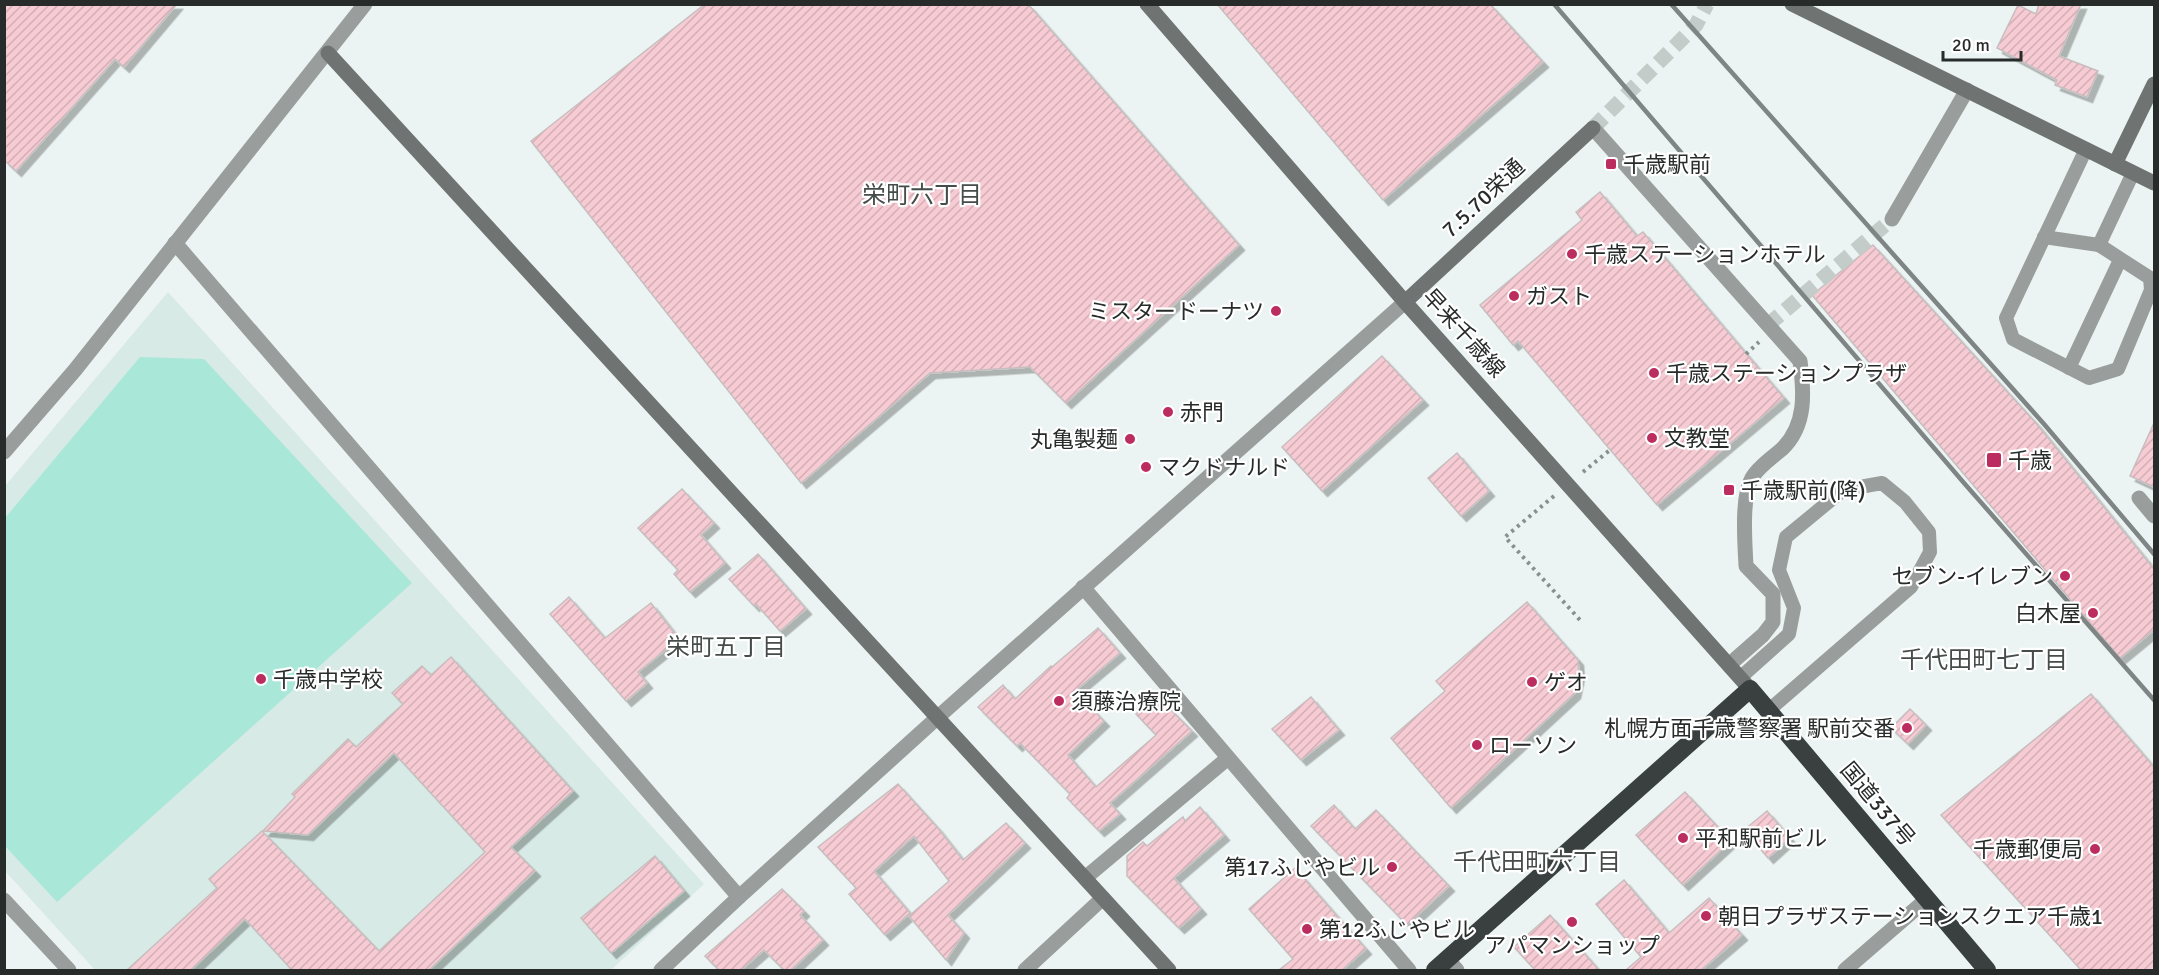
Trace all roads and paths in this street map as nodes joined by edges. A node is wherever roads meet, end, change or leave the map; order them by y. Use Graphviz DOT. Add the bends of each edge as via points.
graph roads {
  1 [pos="365,4"];
  2 [pos="1147,4"];
  3 [pos="1792,4"];
  4 [pos="328,53"];
  5 [pos="2154,84"];
  6 [pos="1967,90"];
  7 [pos="2086,149"];
  8 [pos="2115,164"];
  9 [pos="2133,173"];
  10 [pos="2154,183"];
  11 [pos="1892,219"];
  12 [pos="2044,237"];
  13 [pos="175,243"];
  14 [pos="2099,245"];
  15 [pos="2120,260"];
  16 [pos="1405,302"];
  17 [pos="2069,368"];
  18 [pos="1610,450"];
  19 [pos="4,452"];
  20 [pos="1575,479"];
  21 [pos="1558,494"];
  22 [pos="2139,498"];
  23 [pos="2154,516"];
  24 [pos="1083,587"];
  25 [pos="1580,620"];
  26 [pos="1730,664"];
  27 [pos="1745,683"];
  28 [pos="1769,710"];
  29 [pos="938,717"];
  30 [pos="1228,758"];
  31 [pos="1085,878"];
  32 [pos="739,897"];
  33 [pos="1103,898"];
  34 [pos="1927,899"];
  35 [pos="4,900"];
  36 [pos="1446,967"];
  37 [pos="69,970"];
  38 [pos="661,970"];
  39 [pos="1025,970"];
  40 [pos="1169,970"];
  41 [pos="1409,970"];
  42 [pos="1845,970"];
  43 [pos="1987,970"];
  1 -- 4 [label="street"];
  2 -- 16 [label="street, 早来千歳線"];
  3 -- 6 [label="street"];
  4 -- 13 [label="street"];
  4 -- 29 [label="street"];
  5 -- 8 [label="street"];
  6 -- 7 [label="street"];
  6 -- 11 [label="street"];
  7 -- 8 [label="street"];
  7 -- 12 [label="lane"];
  8 -- 9 [label="street"];
  9 -- 10 [label="street"];
  9 -- 14 [label="lane"];
  12 -- 14 [label="lane"];
  12 -- 17 [label="lane" via="2006,318 2013,339"];
  13 -- 19 [label="street" via="75,370"];
  13 -- 32 [label="street"];
  14 -- 15 [label="lane"];
  15 -- 17 [label="lane"];
  15 -- 17 [label="lane" via="2150,278 2151,290 2118,369 2089,378"];
  16 -- 24 [label="street"];
  16 -- 26 [label="street, 早来千歳線"];
  16 -- 26 [label="street, 7.5.70栄通" via="1593,128 1800,361 1800,421 1788,443 1753,477 1744,529 1746,566 1773,594 1773,622"];
  18 -- 20 [label="path"];
  21 -- 25 [label="path" via="1505,537"];
  22 -- 23 [label="street"];
  24 -- 29 [label="street"];
  24 -- 30 [label="street"];
  26 -- 27 [label="street, 早来千歳線"];
  27 -- 28 [label="highway, 国道337号"];
  27 -- 28 [label="lane" via="1789,634 1794,608 1779,570 1786,537 1843,490 1882,483 1905,502 1929,532 1930,552 1911,587"];
  27 -- 36 [label="highway"];
  28 -- 34 [label="highway, 国道337号"];
  29 -- 31 [label="street"];
  29 -- 32 [label="street"];
  30 -- 31 [label="street"];
  30 -- 41 [label="street"];
  31 -- 33 [label="street"];
  32 -- 38 [label="street"];
  33 -- 39 [label="street"];
  33 -- 40 [label="street"];
  34 -- 42 [label="street"];
  34 -- 43 [label="highway, 国道337号"];
  35 -- 37 [label="street"];
}
